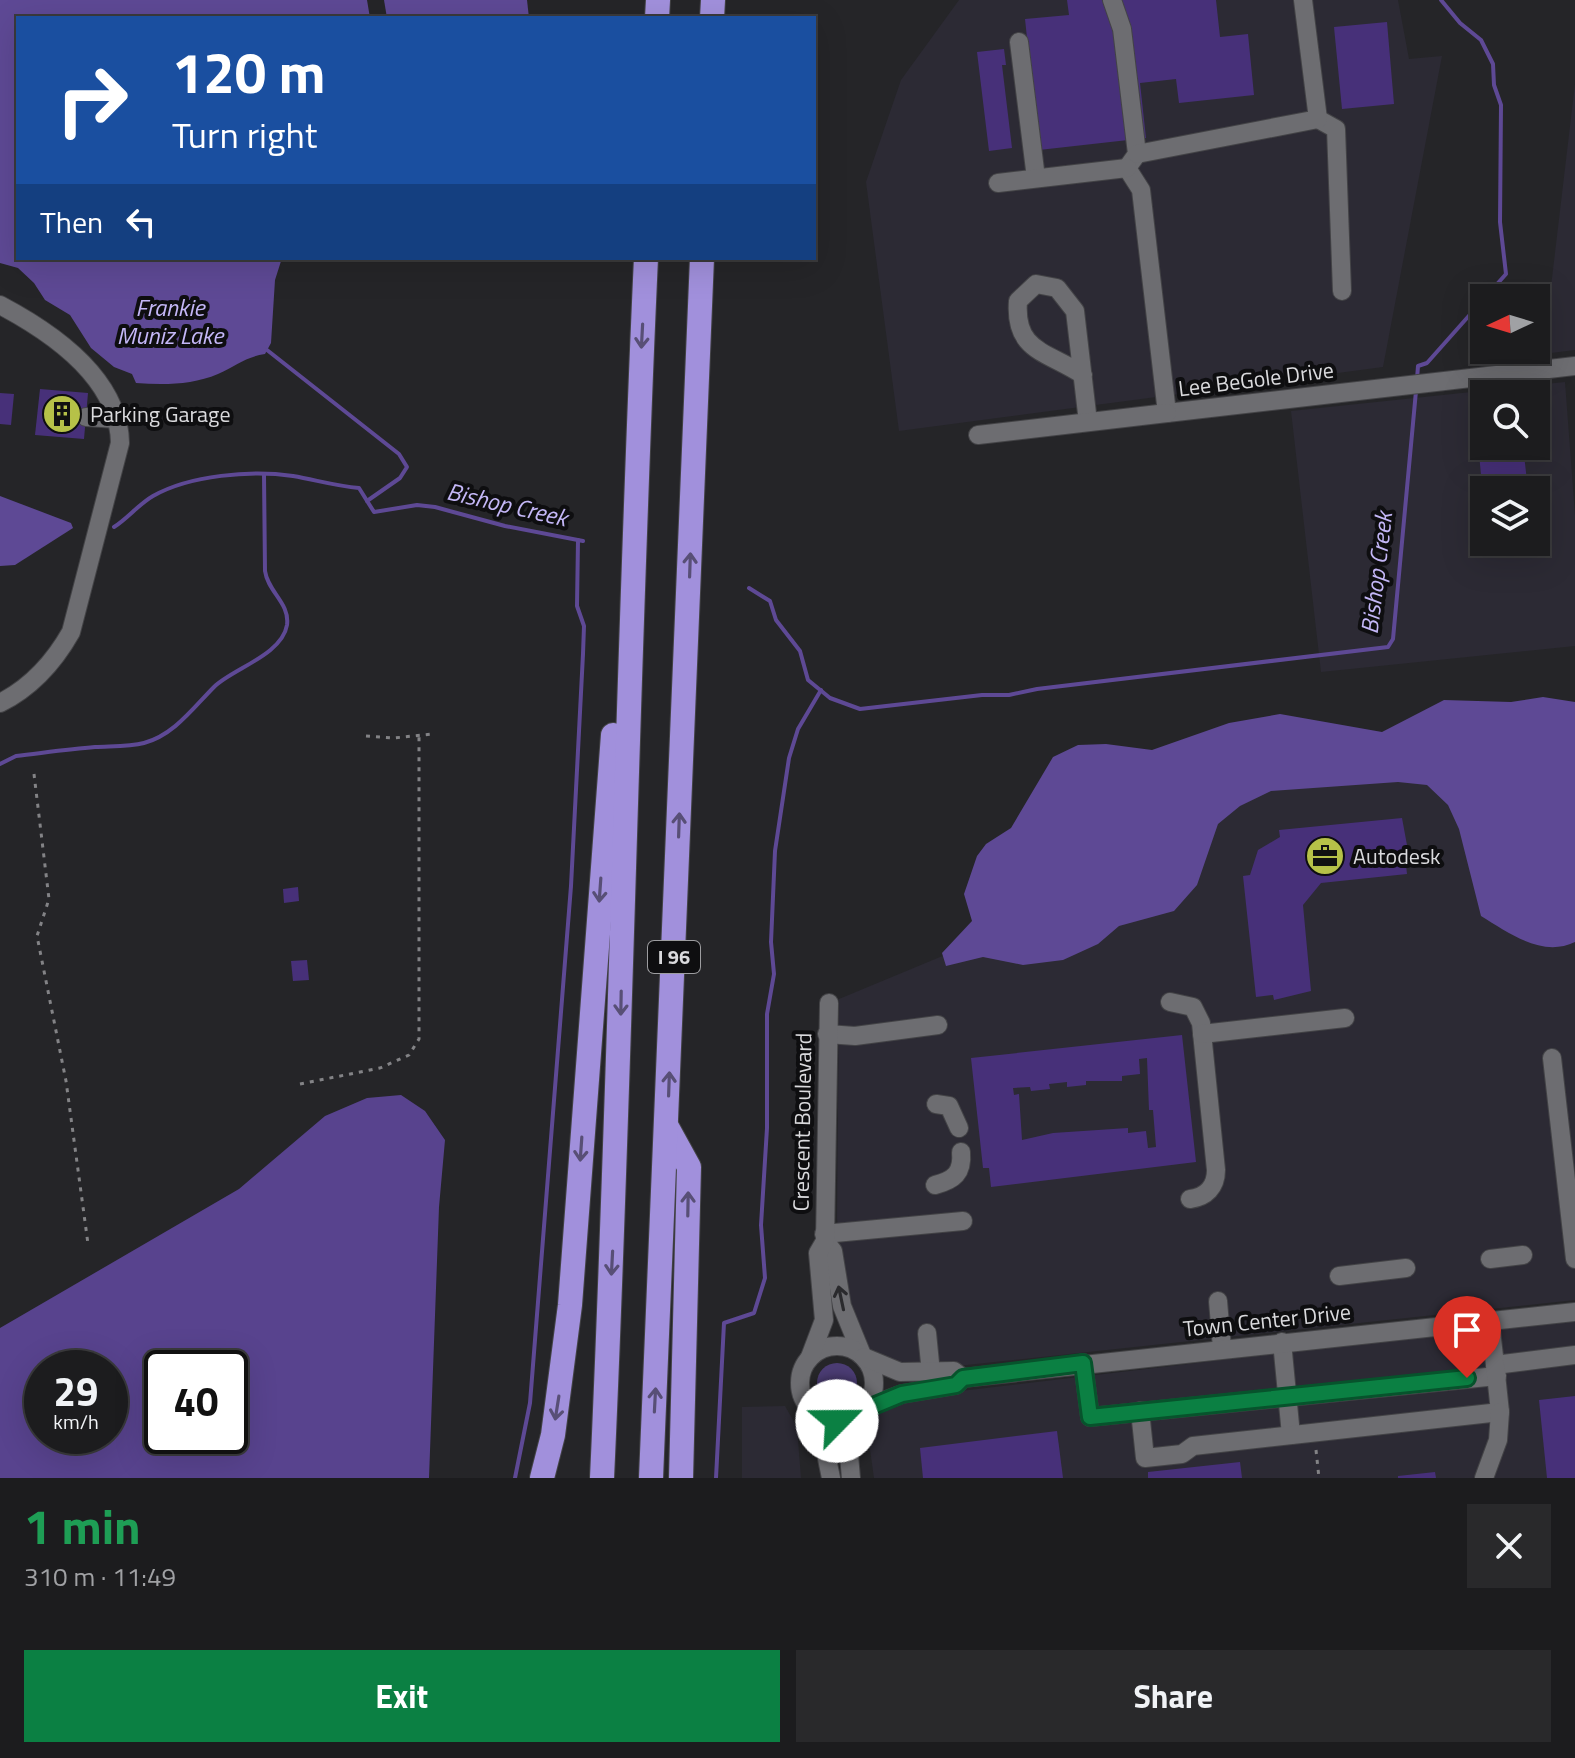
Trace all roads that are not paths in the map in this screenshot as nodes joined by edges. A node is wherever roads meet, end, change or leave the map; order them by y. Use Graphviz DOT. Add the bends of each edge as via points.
graph roads {
  1 [pos="1112,0"];
  2 [pos="1303,0"];
  3 [pos="1019,42"];
  4 [pos="1318,119"];
  5 [pos="1132,161"];
  6 [pos="1036,178"];
  7 [pos="998,183"];
  8 [pos="646,260"];
  9 [pos="702,260"];
  10 [pos="1342,291"];
  11 [pos="0,305"];
  12 [pos="1575,366"];
  13 [pos="1083,375"];
  14 [pos="1167,413"];
  15 [pos="86,417"];
  16 [pos="118,419"];
  17 [pos="1088,422"];
  18 [pos="978,435"];
  19 [pos="633,534"];
  20 [pos="2,700"];
  21 [pos="1170,1002"];
  22 [pos="829,1003"];
  23 [pos="1345,1018"];
  24 [pos="938,1025"];
  25 [pos="827,1034"];
  26 [pos="1202,1034"];
  27 [pos="1552,1058"];
  28 [pos="936,1104"];
  29 [pos="667,1127"];
  30 [pos="959,1128"];
  31 [pos="961,1152"];
  32 [pos="935,1185"];
  33 [pos="1190,1199"];
  34 [pos="963,1221"];
  35 [pos="825,1238"];
  36 [pos="1523,1255"];
  37 [pos="1490,1259"];
  38 [pos="1575,1259"];
  39 [pos="1406,1268"];
  40 [pos="1339,1276"];
  41 [pos="1218,1301"];
  42 [pos="1575,1312"];
  43 [pos="1490,1321"];
  44 [pos="927,1333"];
  45 [pos="1282,1342"];
  46 [pos="1222,1348"];
  47 [pos="1575,1355"];
  48 [pos="862,1356"];
  49 [pos="810,1357"];
  50 [pos="1083,1363"];
  51 [pos="1496,1370"];
  52 [pos="931,1373"];
  53 [pos="963,1378"];
  54 [pos="1287,1396"];
  55 [pos="864,1409"];
  56 [pos="811,1411"];
  57 [pos="1140,1411"];
  58 [pos="1500,1412"];
  59 [pos="1291,1435"];
  60 [pos="542,1478"];
  61 [pos="602,1478"];
  62 [pos="651,1478"];
  63 [pos="681,1478"];
  64 [pos="831,1478"];
  65 [pos="851,1478"];
  66 [pos="1484,1478"];
  1 -- 5 [label="street" via="1122,29"];
  2 -- 4 [label="street"];
  3 -- 6 [label="street"];
  4 -- 5 [label="street"];
  4 -- 10 [label="street" via="1336,129"];
  5 -- 6 [label="street"];
  5 -- 14 [label="street, Lee BeGole Drive" via="1141,190"];
  6 -- 7 [label="street"];
  8 -- 19 [label="highway, I 96, one-way"];
  29 -- 9 [label="highway, I 96, one-way"];
  11 -- 16 [label="street" via="37,327 88,370 107,391"];
  12 -- 14 [label="street, Lee BeGole Drive"];
  13 -- 13 [label="street" via="1075,311 1057,288 1036,284 1018,301 1016,322 1025,342"];
  13 -- 17 [label="street"];
  14 -- 17 [label="street"];
  15 -- 16 [label="street"];
  16 -- 20 [label="street" via="120,443 71,632 58,655 20,693"];
  17 -- 18 [label="street"];
  19 -- 60 [label="highway, one-way" via="605,821 569,1318"];
  19 -- 61 [label="highway, I 96, one-way" via="618,1125"];
  21 -- 26 [label="street" via="1193,1007"];
  22 -- 25 [label="street, Crescent Boulevard"];
  23 -- 26 [label="street"];
  24 -- 25 [label="street" via="855,1036"];
  25 -- 35 [label="street, Crescent Boulevard"];
  26 -- 33 [label="street" via="1216,1179 1205,1194"];
  27 -- 38 [label="street"];
  28 -- 30 [label="street" via="949,1106"];
  62 -- 29 [label="highway, I 96, one-way"];
  63 -- 29 [label="highway, one-way" via="689,1167"];
  31 -- 32 [label="street" via="959,1172"];
  34 -- 35 [label="street"];
  48 -- 35 [label="street, Crescent Boulevard, one-way" via="842,1306 833,1251"];
  35 -- 49 [label="street, Crescent Boulevard" via="818,1253 824,1320"];
  36 -- 37 [label="street"];
  39 -- 40 [label="street"];
  41 -- 46 [label="street"];
  42 -- 43 [label="street, Town Center Drive"];
  43 -- 45 [label="street, Town Center Drive"];
  43 -- 51 [label="street"];
  44 -- 52 [label="street"];
  45 -- 46 [label="street, Town Center Drive"];
  45 -- 54 [label="street"];
  46 -- 50 [label="street, Town Center Drive"];
  47 -- 51 [label="street"];
  48 -- 49 [label="street" via="841,1346"];
  48 -- 52 [label="street, Town Center Drive" via="888,1370"];
  48 -- 55 [label="street" via="874,1382"];
  49 -- 56 [label="street" via="799,1384"];
  50 -- 53 [label="street, Town Center Drive"];
  50 -- 57 [label="street" via="1090,1417"];
  51 -- 54 [label="street"];
  51 -- 58 [label="street"];
  52 -- 53 [label="street, Town Center Drive" via="954,1371"];
  53 -- 55 [label="street, Town Center Drive" via="956,1385 902,1394"];
  54 -- 57 [label="street"];
  54 -- 59 [label="street"];
  55 -- 56 [label="street" via="837,1421"];
  55 -- 65 [label="street" via="848,1444"];
  56 -- 64 [label="street"];
  57 -- 59 [label="street" via="1145,1458 1182,1454 1193,1446"];
  58 -- 59 [label="street"];
  58 -- 66 [label="street" via="1498,1440"];
}
